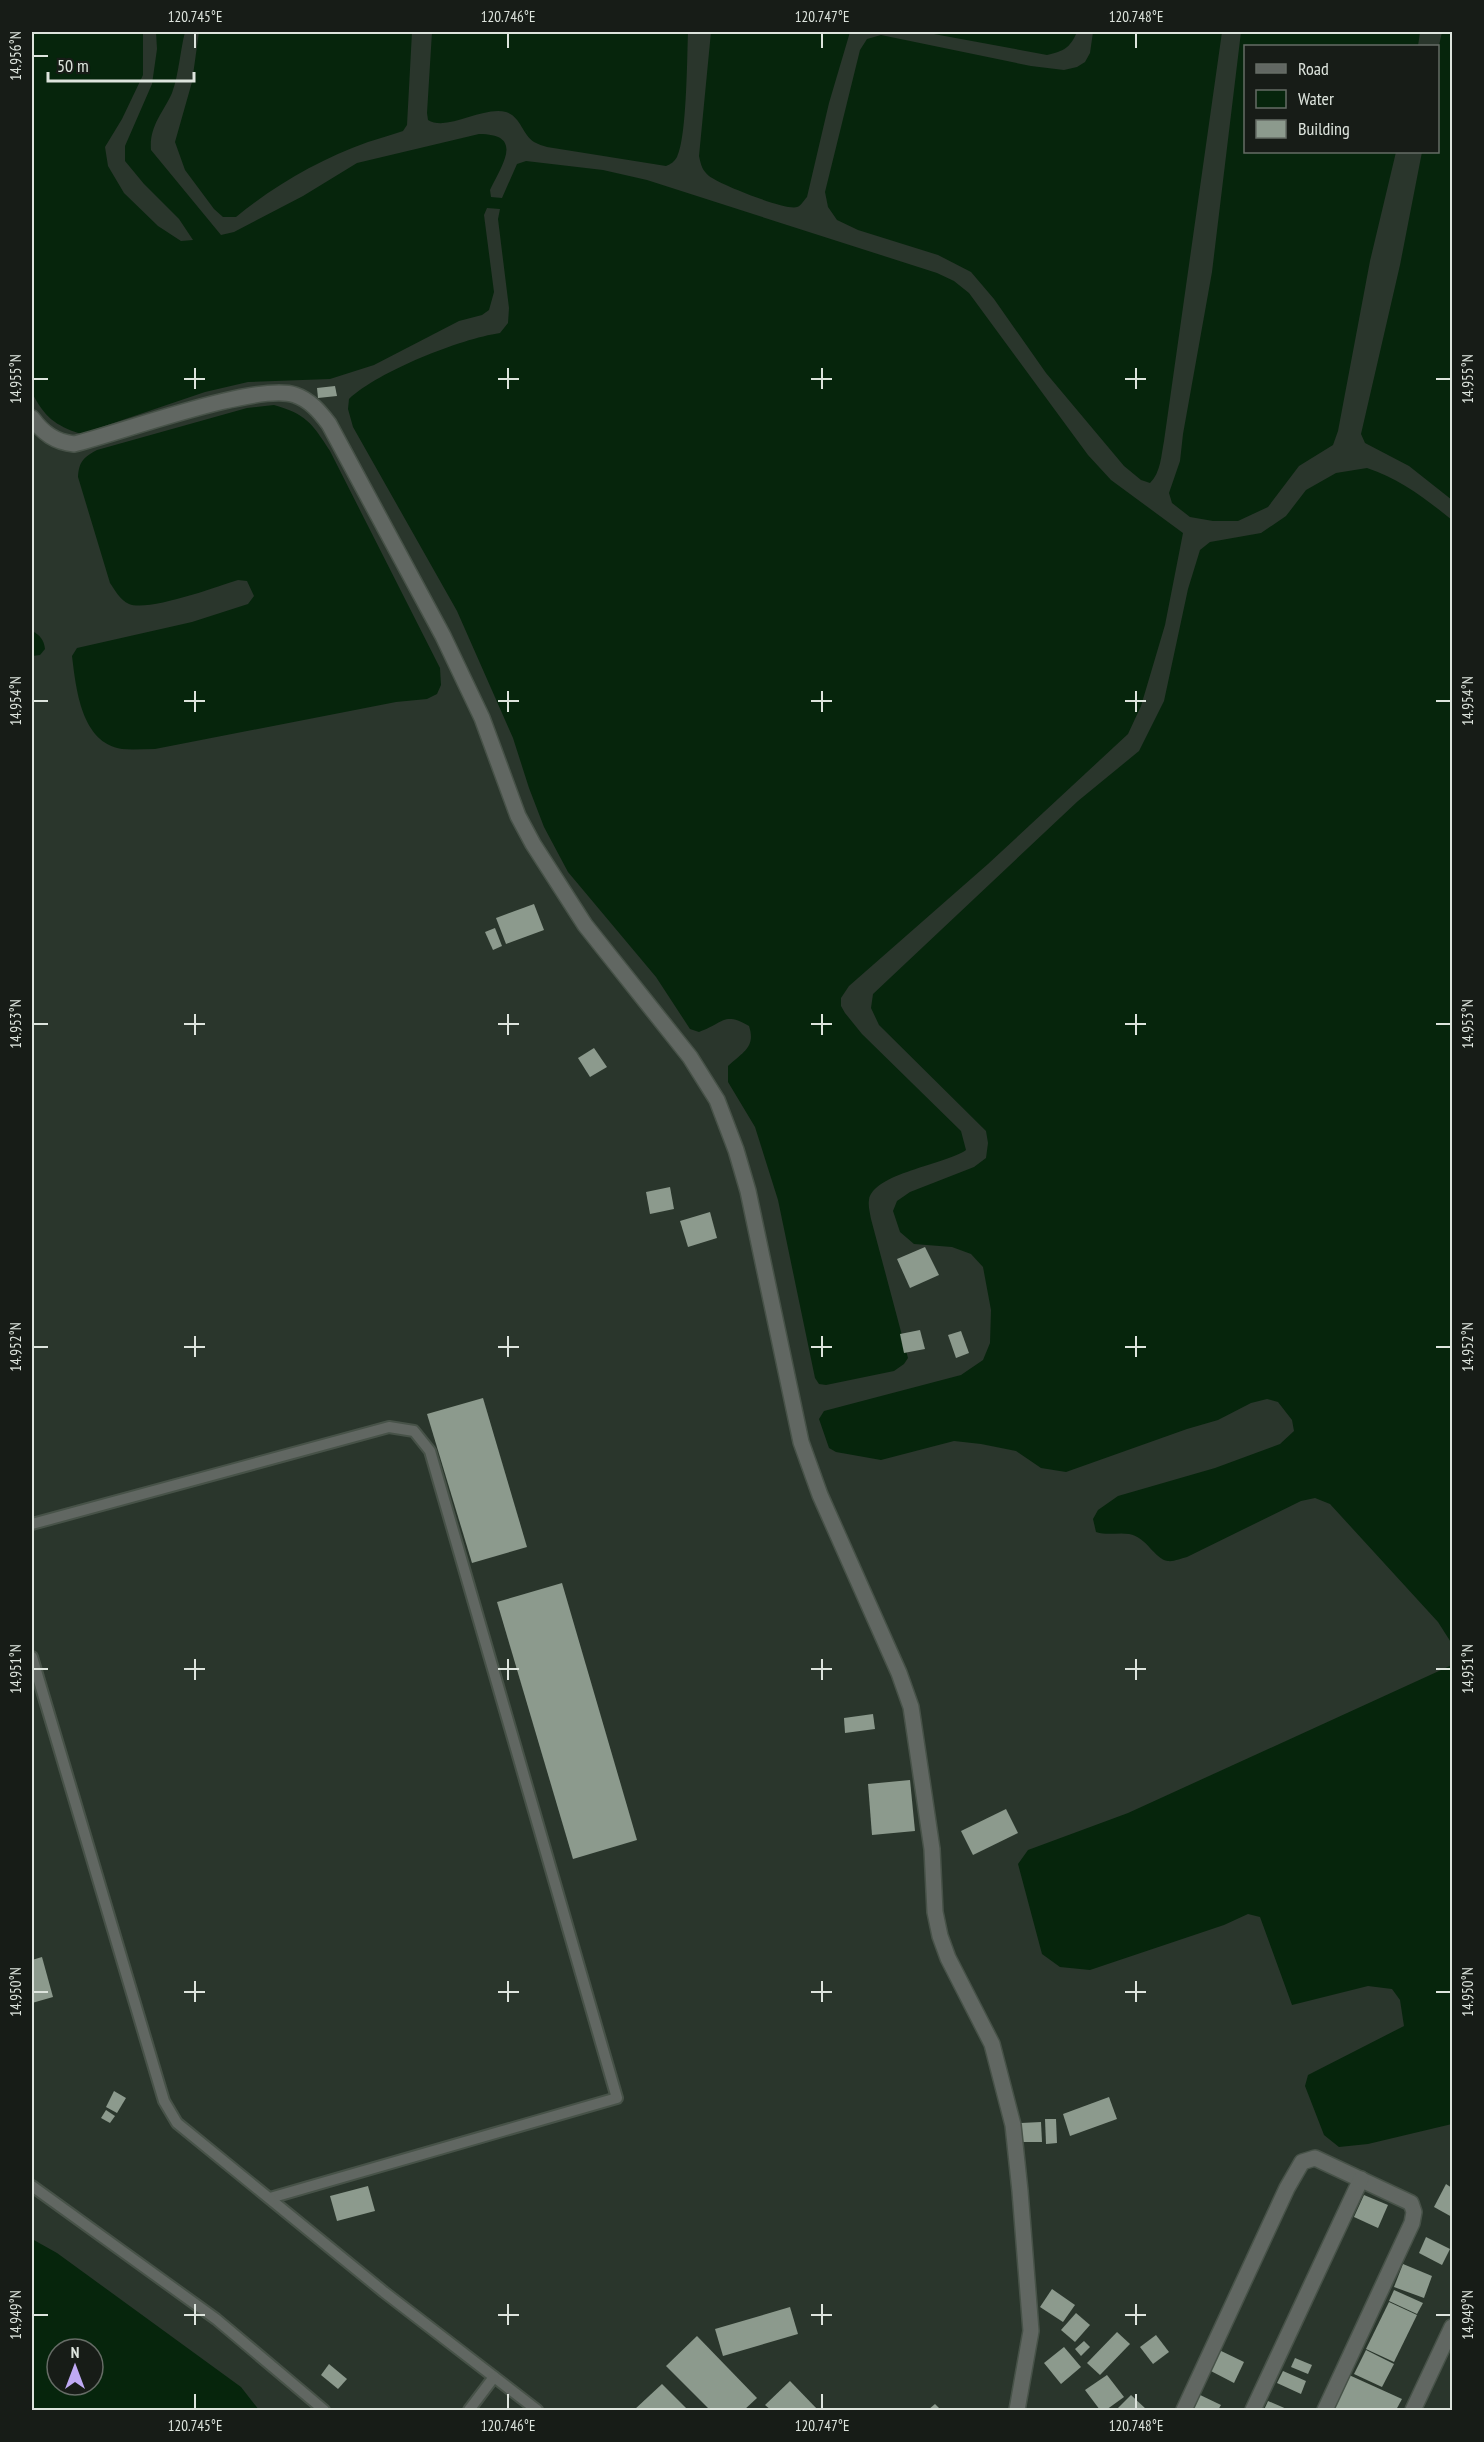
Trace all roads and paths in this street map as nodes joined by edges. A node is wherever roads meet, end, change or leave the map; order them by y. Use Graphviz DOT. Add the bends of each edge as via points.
graph roads {
  1 [pos="32,418"];
  2 [pos="32,1524"];
  3 [pos="32,1657"];
  4 [pos="1361,2179"];
  5 [pos="32,2186"];
  6 [pos="270,2198"];
  7 [pos="1452,2327"];
  8 [pos="494,2378"];
  9 [pos="324,2410"];
  10 [pos="469,2410"];
  11 [pos="537,2410"];
  12 [pos="1017,2410"];
  13 [pos="1184,2410"];
  14 [pos="1253,2410"];
  15 [pos="1324,2410"];
  16 [pos="1413,2410"];
  1 -- 12 [label="street" via="46,434 74,444 230,400 265,394 294,394 318,410 330,424 443,636 482,718 518,816 533,844 585,925 690,1057 717,1100 748,1191 801,1442 911,1707 940,1936 992,2044 1013,2125 1031,2331"];
  2 -- 6 [label="lane" via="389,1427 414,1431 430,1451 617,2098"];
  3 -- 6 [label="lane" via="164,2101 177,2123"];
  4 -- 13 [label="street" via="1315,2158 1302,2162"];
  4 -- 14 [label="street"];
  4 -- 15 [label="street" via="1411,2203 1414,2212"];
  5 -- 9 [label="lane" via="216,2319"];
  6 -- 8 [label="lane"];
  7 -- 16 [label="street"];
  8 -- 10 [label="lane"];
  8 -- 11 [label="lane"];
}
